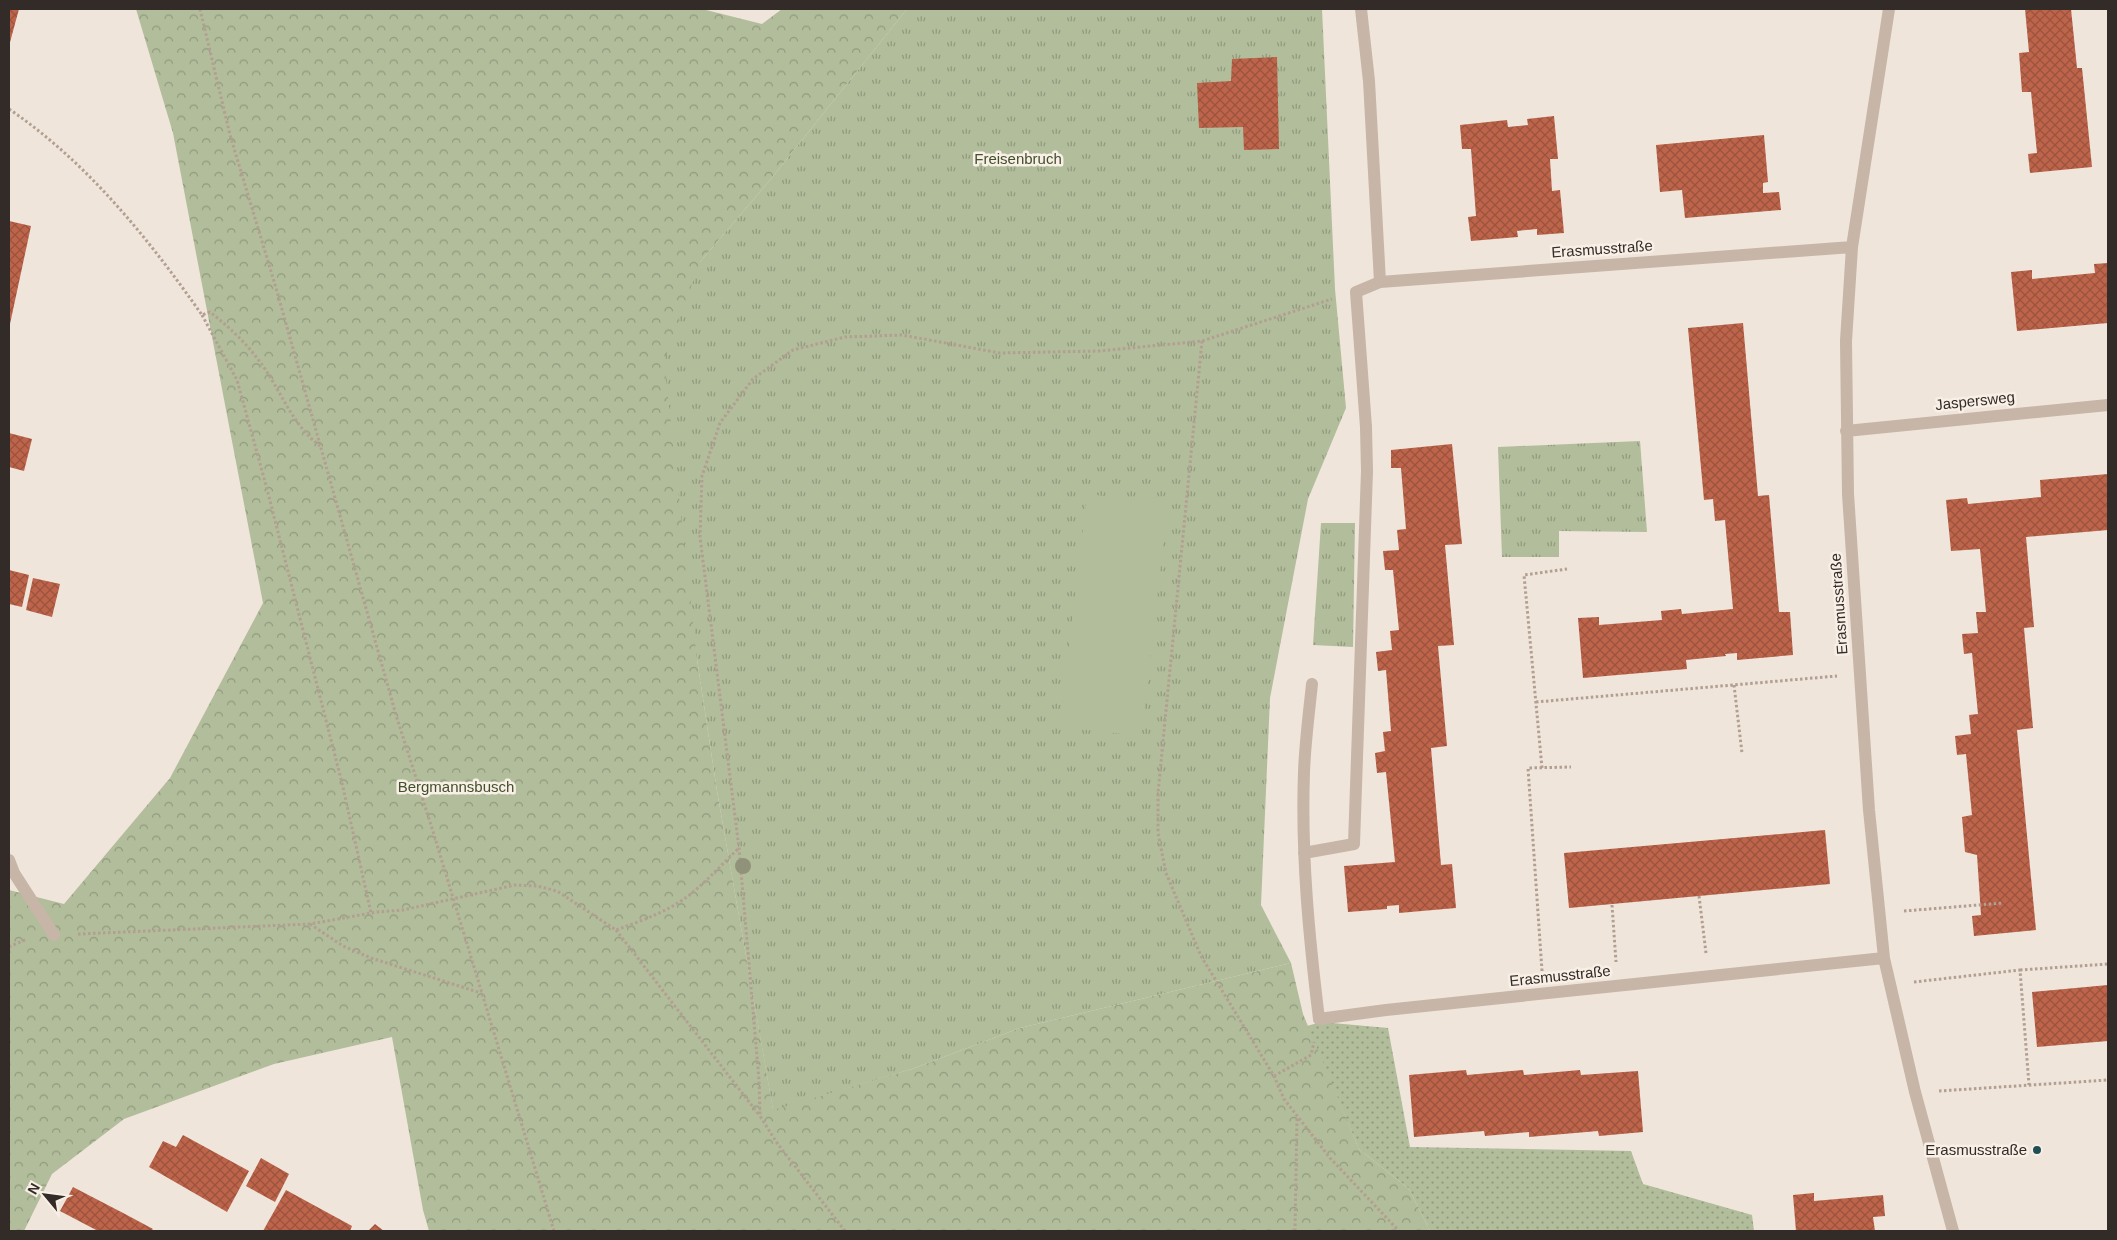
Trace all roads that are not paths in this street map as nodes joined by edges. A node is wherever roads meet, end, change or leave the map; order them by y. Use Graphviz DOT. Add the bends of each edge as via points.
graph roads {
  1 [pos="1361,9"];
  2 [pos="1889,9"];
  3 [pos="1852,247"];
  4 [pos="1380,282"];
  5 [pos="2108,405"];
  6 [pos="1846,431"];
  7 [pos="1312,684"];
  8 [pos="1304,853"];
  9 [pos="9,860"];
  10 [pos="54,935"];
  11 [pos="1884,958"];
  12 [pos="1952,1231"];
  1 -- 4 [label="street" via="1369,81"];
  2 -- 3 [label="street, Erasmusstraße"];
  3 -- 4 [label="street, Erasmusstraße"];
  3 -- 6 [label="street, Erasmusstraße" via="1846,340"];
  4 -- 8 [label="street, Erasmusstraße" via="1356,292 1367,471 1354,844"];
  5 -- 6 [label="street, Jaspersweg"];
  6 -- 11 [label="street, Erasmusstraße" via="1869,810"];
  7 -- 8 [label="street" via="1304,771"];
  8 -- 11 [label="street, Erasmusstraße" via="1319,1019"];
  9 -- 10 [label="street"];
  11 -- 12 [label="street, Erasmusstraße"];
}
